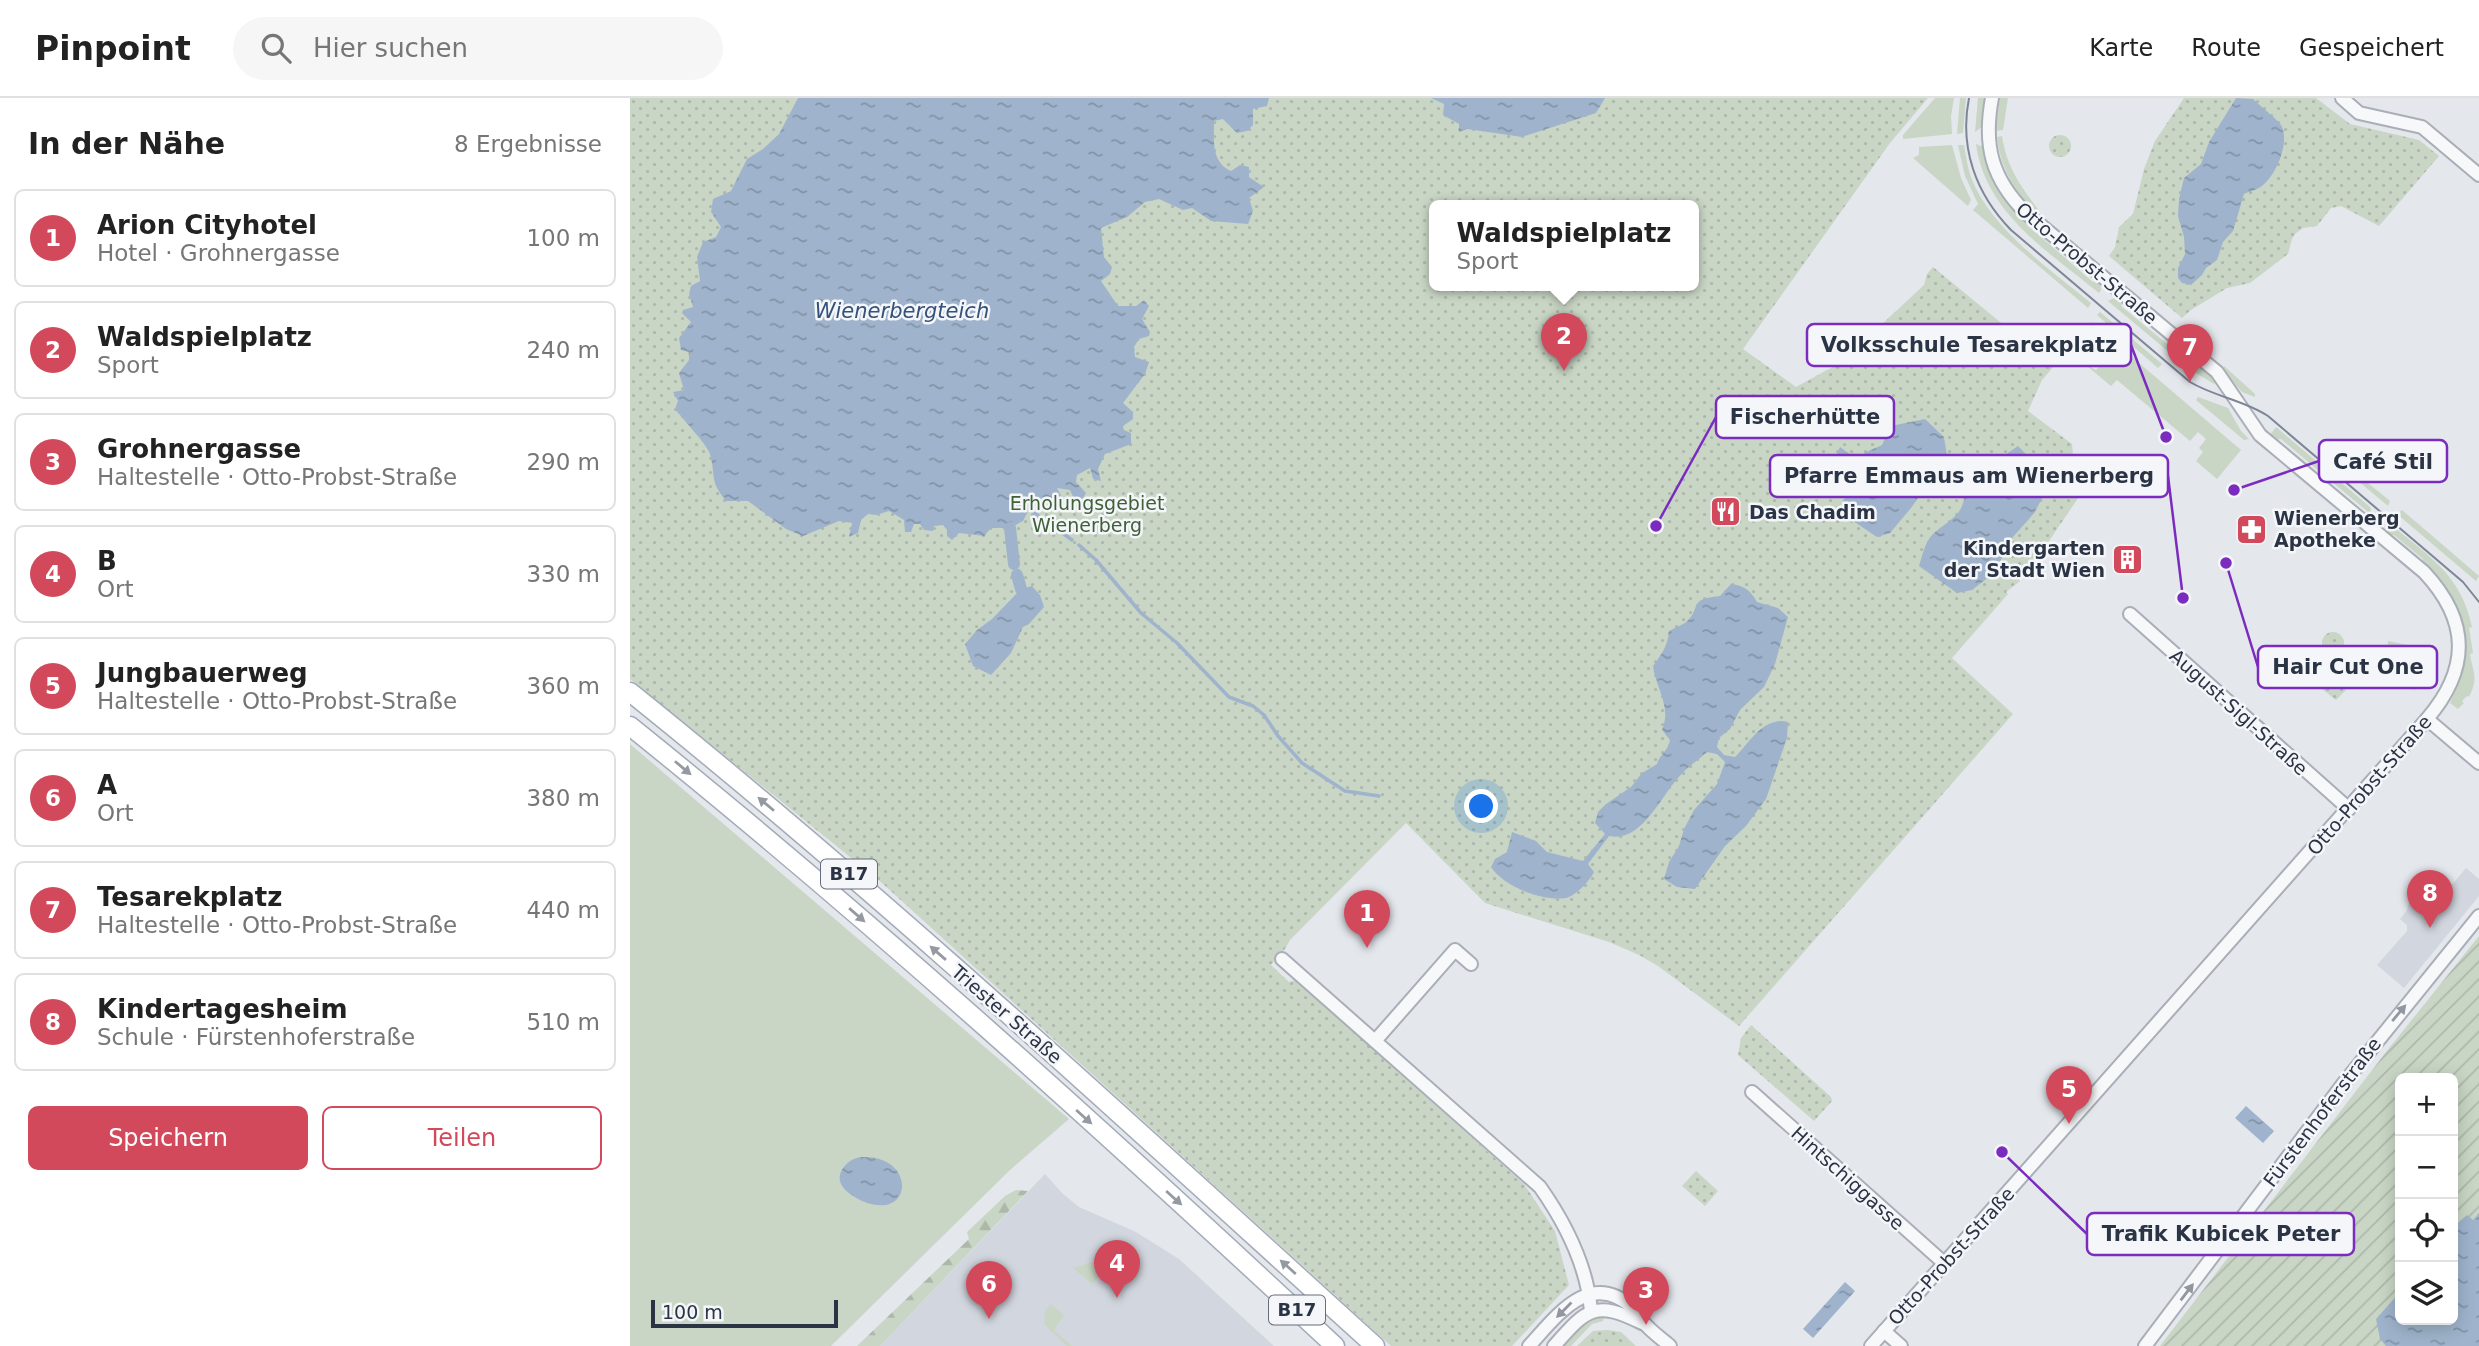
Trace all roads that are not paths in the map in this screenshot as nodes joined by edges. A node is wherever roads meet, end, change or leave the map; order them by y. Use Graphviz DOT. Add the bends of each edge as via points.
graph roads {
  1 [pos="1992,98"];
  2 [pos="2342,98"];
  3 [pos="2479,175"];
  4 [pos="2130,614"];
  5 [pos="630,692"];
  6 [pos="2427,719"];
  7 [pos="630,726"];
  8 [pos="2479,763"];
  9 [pos="2349,809"];
  10 [pos="2479,916"];
  11 [pos="1282,959"];
  12 [pos="1471,964"];
  13 [pos="1376,1041"];
  14 [pos="1752,1093"];
  15 [pos="1944,1264"];
  16 [pos="1590,1295"];
  17 [pos="1591,1311"];
  18 [pos="1646,1325"];
  19 [pos="1884,1331"];
  20 [pos="1335,1346"];
  21 [pos="1375,1346"];
  22 [pos="1529,1346"];
  23 [pos="1554,1346"];
  24 [pos="1670,1346"];
  25 [pos="1871,1346"];
  26 [pos="1901,1346"];
  27 [pos="2146,1346"];
  1 -- 6 [label="street, Otto-Probst-Straße" via="1990,152 2010,197 2217,372 2260,435 2440,589 2454,617 2457,665 2444,698"];
  2 -- 3 [label="street" via="2359,113 2422,127"];
  4 -- 9 [label="street, August-Sigl-Straße"];
  21 -- 5 [label="main road, Triester Straße / B17, one-way" via="824,852"];
  6 -- 8 [label="street"];
  6 -- 9 [label="street, Otto-Probst-Straße"];
  7 -- 20 [label="main road, Triester Straße / B17, one-way" via="800,866 1045,1081"];
  9 -- 15 [label="street, Otto-Probst-Straße"];
  27 -- 10 [label="street, Fürstenhoferstraße, one-way" via="2337,1092"];
  11 -- 13 [label="street"];
  12 -- 13 [label="street" via="1455,950"];
  13 -- 16 [label="street" via="1540,1187 1569,1234"];
  14 -- 15 [label="street, Hintschiggasse"];
  15 -- 19 [label="street, Otto-Probst-Straße"];
  16 -- 17 [label="street"];
  16 -- 18 [label="street" via="1611,1295 1623,1301"];
  16 -- 22 [label="street, one-way" via="1568,1305"];
  17 -- 18 [label="street" via="1619,1313"];
  17 -- 23 [label="street"];
  18 -- 24 [label="street"];
  19 -- 25 [label="street, Otto-Probst-Straße"];
  19 -- 26 [label="street"];
}
